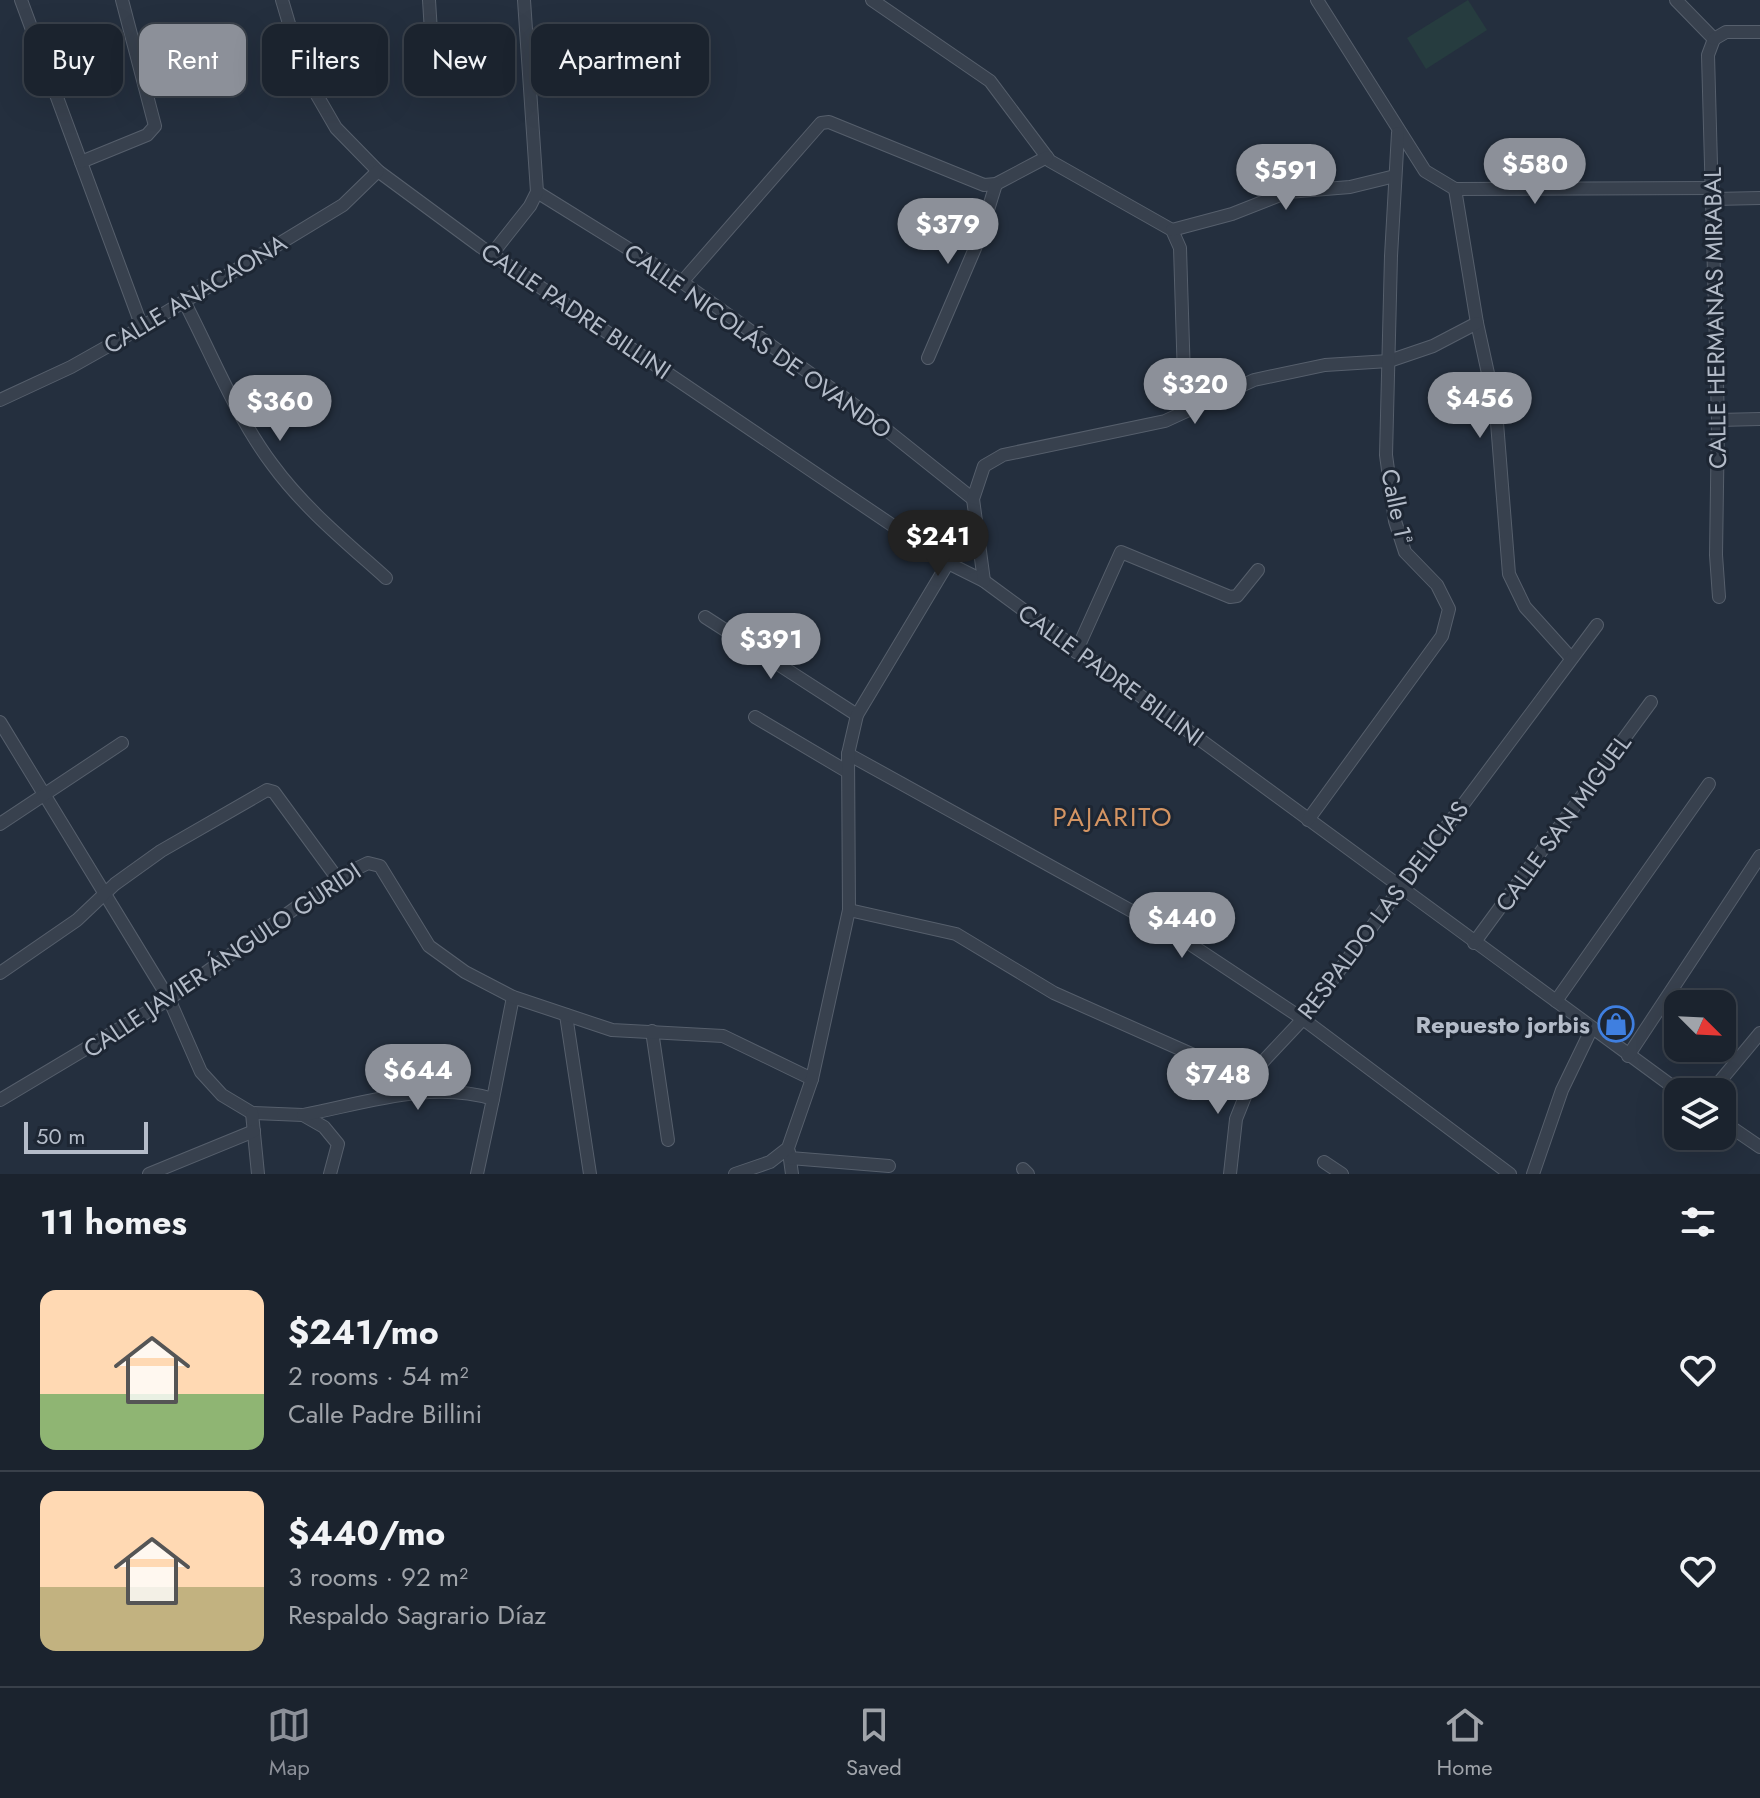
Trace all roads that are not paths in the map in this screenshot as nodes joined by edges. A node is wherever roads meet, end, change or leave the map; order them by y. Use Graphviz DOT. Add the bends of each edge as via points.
graph roads {
  1 [pos="21,0"];
  2 [pos="122,0"];
  3 [pos="282,0"];
  4 [pos="429,0"];
  5 [pos="524,0"];
  6 [pos="872,0"];
  7 [pos="1317,0"];
  8 [pos="1676,0"];
  9 [pos="430,24"];
  10 [pos="1760,32"];
  11 [pos="1714,39"];
  12 [pos="1398,133"];
  13 [pos="1047,157"];
  14 [pos="81,162"];
  15 [pos="378,171"];
  16 [pos="1395,176"];
  17 [pos="996,184"];
  18 [pos="1455,189"];
  19 [pos="537,192"];
  20 [pos="1714,193"];
  21 [pos="1760,198"];
  22 [pos="1172,230"];
  23 [pos="492,254"];
  24 [pos="682,282"];
  25 [pos="184,301"];
  26 [pos="1477,323"];
  27 [pos="142,327"];
  28 [pos="928,358"];
  29 [pos="1389,361"];
  30 [pos="0,400"];
  31 [pos="1185,411"];
  32 [pos="1760,419"];
  33 [pos="1718,420"];
  34 [pos="973,499"];
  35 [pos="948,563"];
  36 [pos="1258,570"];
  37 [pos="386,578"];
  38 [pos="984,581"];
  39 [pos="1719,597"];
  40 [pos="705,617"];
  41 [pos="1597,625"];
  42 [pos="1076,652"];
  43 [pos="1571,658"];
  44 [pos="1651,702"];
  45 [pos="857,715"];
  46 [pos="755,717"];
  47 [pos="0,722"];
  48 [pos="122,743"];
  49 [pos="848,754"];
  50 [pos="848,772"];
  51 [pos="1709,784"];
  52 [pos="46,794"];
  53 [pos="1308,820"];
  54 [pos="0,824"];
  55 [pos="1760,856"];
  56 [pos="337,878"];
  57 [pos="1400,888"];
  58 [pos="104,894"];
  59 [pos="849,910"];
  60 [pos="1474,943"];
  61 [pos="0,973"];
  62 [pos="513,997"];
  63 [pos="169,999"];
  64 [pos="1556,1001"];
  65 [pos="566,1015"];
  66 [pos="1303,1019"];
  67 [pos="1592,1028"];
  68 [pos="652,1031"];
  69 [pos="1760,1033"];
  70 [pos="1628,1056"];
  71 [pos="1256,1069"];
  72 [pos="1723,1078"];
  73 [pos="812,1079"];
  74 [pos="1664,1081"];
  75 [pos="493,1099"];
  76 [pos="0,1100"];
  77 [pos="252,1113"];
  78 [pos="303,1115"];
  79 [pos="254,1131"];
  80 [pos="1736,1131"];
  81 [pos="668,1140"];
  82 [pos="1760,1147"];
  83 [pos="789,1153"];
  84 [pos="1324,1162"];
  85 [pos="889,1166"];
  86 [pos="149,1174"];
  87 [pos="258,1174"];
  88 [pos="330,1174"];
  89 [pos="477,1174"];
  90 [pos="590,1174"];
  91 [pos="735,1174"];
  92 [pos="792,1174"];
  93 [pos="1230,1174"];
  94 [pos="1342,1174"];
  95 [pos="1510,1174"];
  96 [pos="1533,1174"];
  1 -- 14 [label="street"];
  2 -- 14 [label="street" via="155,126 147,135"];
  3 -- 15 [label="street, CALLE PADRE BILLINI" via="303,71 336,128"];
  4 -- 9 [label="street"];
  5 -- 19 [label="street"];
  6 -- 13 [label="street" via="990,81"];
  7 -- 12 [label="street"];
  8 -- 11 [label="street"];
  10 -- 11 [label="street" via="1726,32"];
  11 -- 20 [label="street, CALLE HERMANAS MIRABAL" via="1708,55"];
  12 -- 16 [label="street, Calle 1ª"];
  12 -- 18 [label="street" via="1425,171"];
  13 -- 17 [label="street"];
  13 -- 22 [label="street"];
  14 -- 27 [label="street"];
  15 -- 23 [label="street, CALLE PADRE BILLINI"];
  15 -- 25 [label="street, CALLE ANACAONA" via="343,205"];
  16 -- 22 [label="street" via="1350,187 1288,192"];
  16 -- 29 [label="street, Calle 1ª"];
  17 -- 24 [label="street" via="984,185 821,123"];
  17 -- 28 [label="street" via="979,239"];
  18 -- 20 [label="street"];
  18 -- 26 [label="street"];
  19 -- 23 [label="street"];
  19 -- 24 [label="street, CALLE NICOLÁS DE OVANDO"];
  20 -- 21 [label="street"];
  20 -- 33 [label="street, CALLE HERMANAS MIRABAL"];
  22 -- 31 [label="street" via="1180,248"];
  23 -- 35 [label="street, CALLE PADRE BILLINI"];
  24 -- 34 [label="street, CALLE NICOLÁS DE OVANDO" via="864,412"];
  25 -- 27 [label="street, CALLE ANACAONA"];
  25 -- 37 [label="street" via="271,463 304,503"];
  26 -- 29 [label="street"];
  26 -- 43 [label="street" via="1496,410 1509,574 1525,607"];
  27 -- 30 [label="street, CALLE ANACAONA"];
  29 -- 31 [label="street" via="1325,365 1254,380"];
  29 -- 53 [label="street, Calle 1ª" via="1386,455 1395,521 1405,552 1437,585 1449,609 1442,636"];
  31 -- 34 [label="street" via="1165,421 1003,455 984,466"];
  32 -- 33 [label="street"];
  33 -- 39 [label="street, CALLE HERMANAS MIRABAL"];
  34 -- 38 [label="street"];
  35 -- 38 [label="street, CALLE PADRE BILLINI"];
  35 -- 45 [label="street"];
  36 -- 42 [label="street" via="1237,596 1230,597 1121,552"];
  38 -- 42 [label="street, CALLE PADRE BILLINI"];
  40 -- 45 [label="street"];
  41 -- 43 [label="street, RESPALDO LAS DELICIAS"];
  42 -- 53 [label="street, CALLE PADRE BILLINI"];
  43 -- 57 [label="street, RESPALDO LAS DELICIAS"];
  44 -- 60 [label="street, CALLE SAN MIGUEL"];
  45 -- 49 [label="street"];
  46 -- 50 [label="street"];
  47 -- 52 [label="street"];
  48 -- 52 [label="street"];
  49 -- 50 [label="street"];
  49 -- 66 [label="street" via="1184,940"];
  50 -- 59 [label="street"];
  51 -- 64 [label="street"];
  52 -- 54 [label="street"];
  52 -- 58 [label="street"];
  53 -- 57 [label="street, CALLE PADRE BILLINI"];
  55 -- 70 [label="street"];
  56 -- 58 [label="street" via="274,792 267,790 161,851"];
  56 -- 62 [label="street, CALLE JAVIER ÁNGULO GURIDI" via="368,863 380,866 429,946"];
  56 -- 63 [label="street, CALLE JAVIER ÁNGULO GURIDI"];
  57 -- 60 [label="street, CALLE PADRE BILLINI"];
  57 -- 66 [label="street, RESPALDO LAS DELICIAS"];
  58 -- 61 [label="street" via="77,920"];
  58 -- 63 [label="street"];
  59 -- 71 [label="street" via="956,934 1054,993 1207,1061"];
  59 -- 73 [label="street"];
  60 -- 64 [label="street, CALLE PADRE BILLINI"];
  62 -- 65 [label="street, CALLE JAVIER ÁNGULO GURIDI"];
  62 -- 75 [label="street"];
  63 -- 76 [label="street, CALLE JAVIER ÁNGULO GURIDI"];
  63 -- 77 [label="street" via="201,1072 222,1095"];
  64 -- 67 [label="street, CALLE PADRE BILLINI"];
  65 -- 68 [label="street, CALLE JAVIER ÁNGULO GURIDI" via="612,1030"];
  65 -- 90 [label="street"];
  66 -- 71 [label="street, RESPALDO LAS DELICIAS"];
  66 -- 95 [label="street"];
  67 -- 70 [label="street, CALLE PADRE BILLINI"];
  67 -- 96 [label="street" via="1562,1090"];
  68 -- 73 [label="street, CALLE JAVIER ÁNGULO GURIDI" via="723,1036"];
  68 -- 81 [label="street"];
  69 -- 72 [label="street"];
  70 -- 74 [label="street, CALLE PADRE BILLINI"];
  71 -- 93 [label="street" via="1236,1119"];
  73 -- 83 [label="street"];
  75 -- 78 [label="street" via="465,1091 430,1091"];
  75 -- 89 [label="street"];
  77 -- 78 [label="street"];
  77 -- 79 [label="street"];
  78 -- 88 [label="street" via="324,1127 338,1144"];
  79 -- 86 [label="street"];
  79 -- 87 [label="street"];
  80 -- 82 [label="street"];
  83 -- 85 [label="street"];
  83 -- 91 [label="street"];
  83 -- 92 [label="street"];
  84 -- 94 [label="street"];
}
